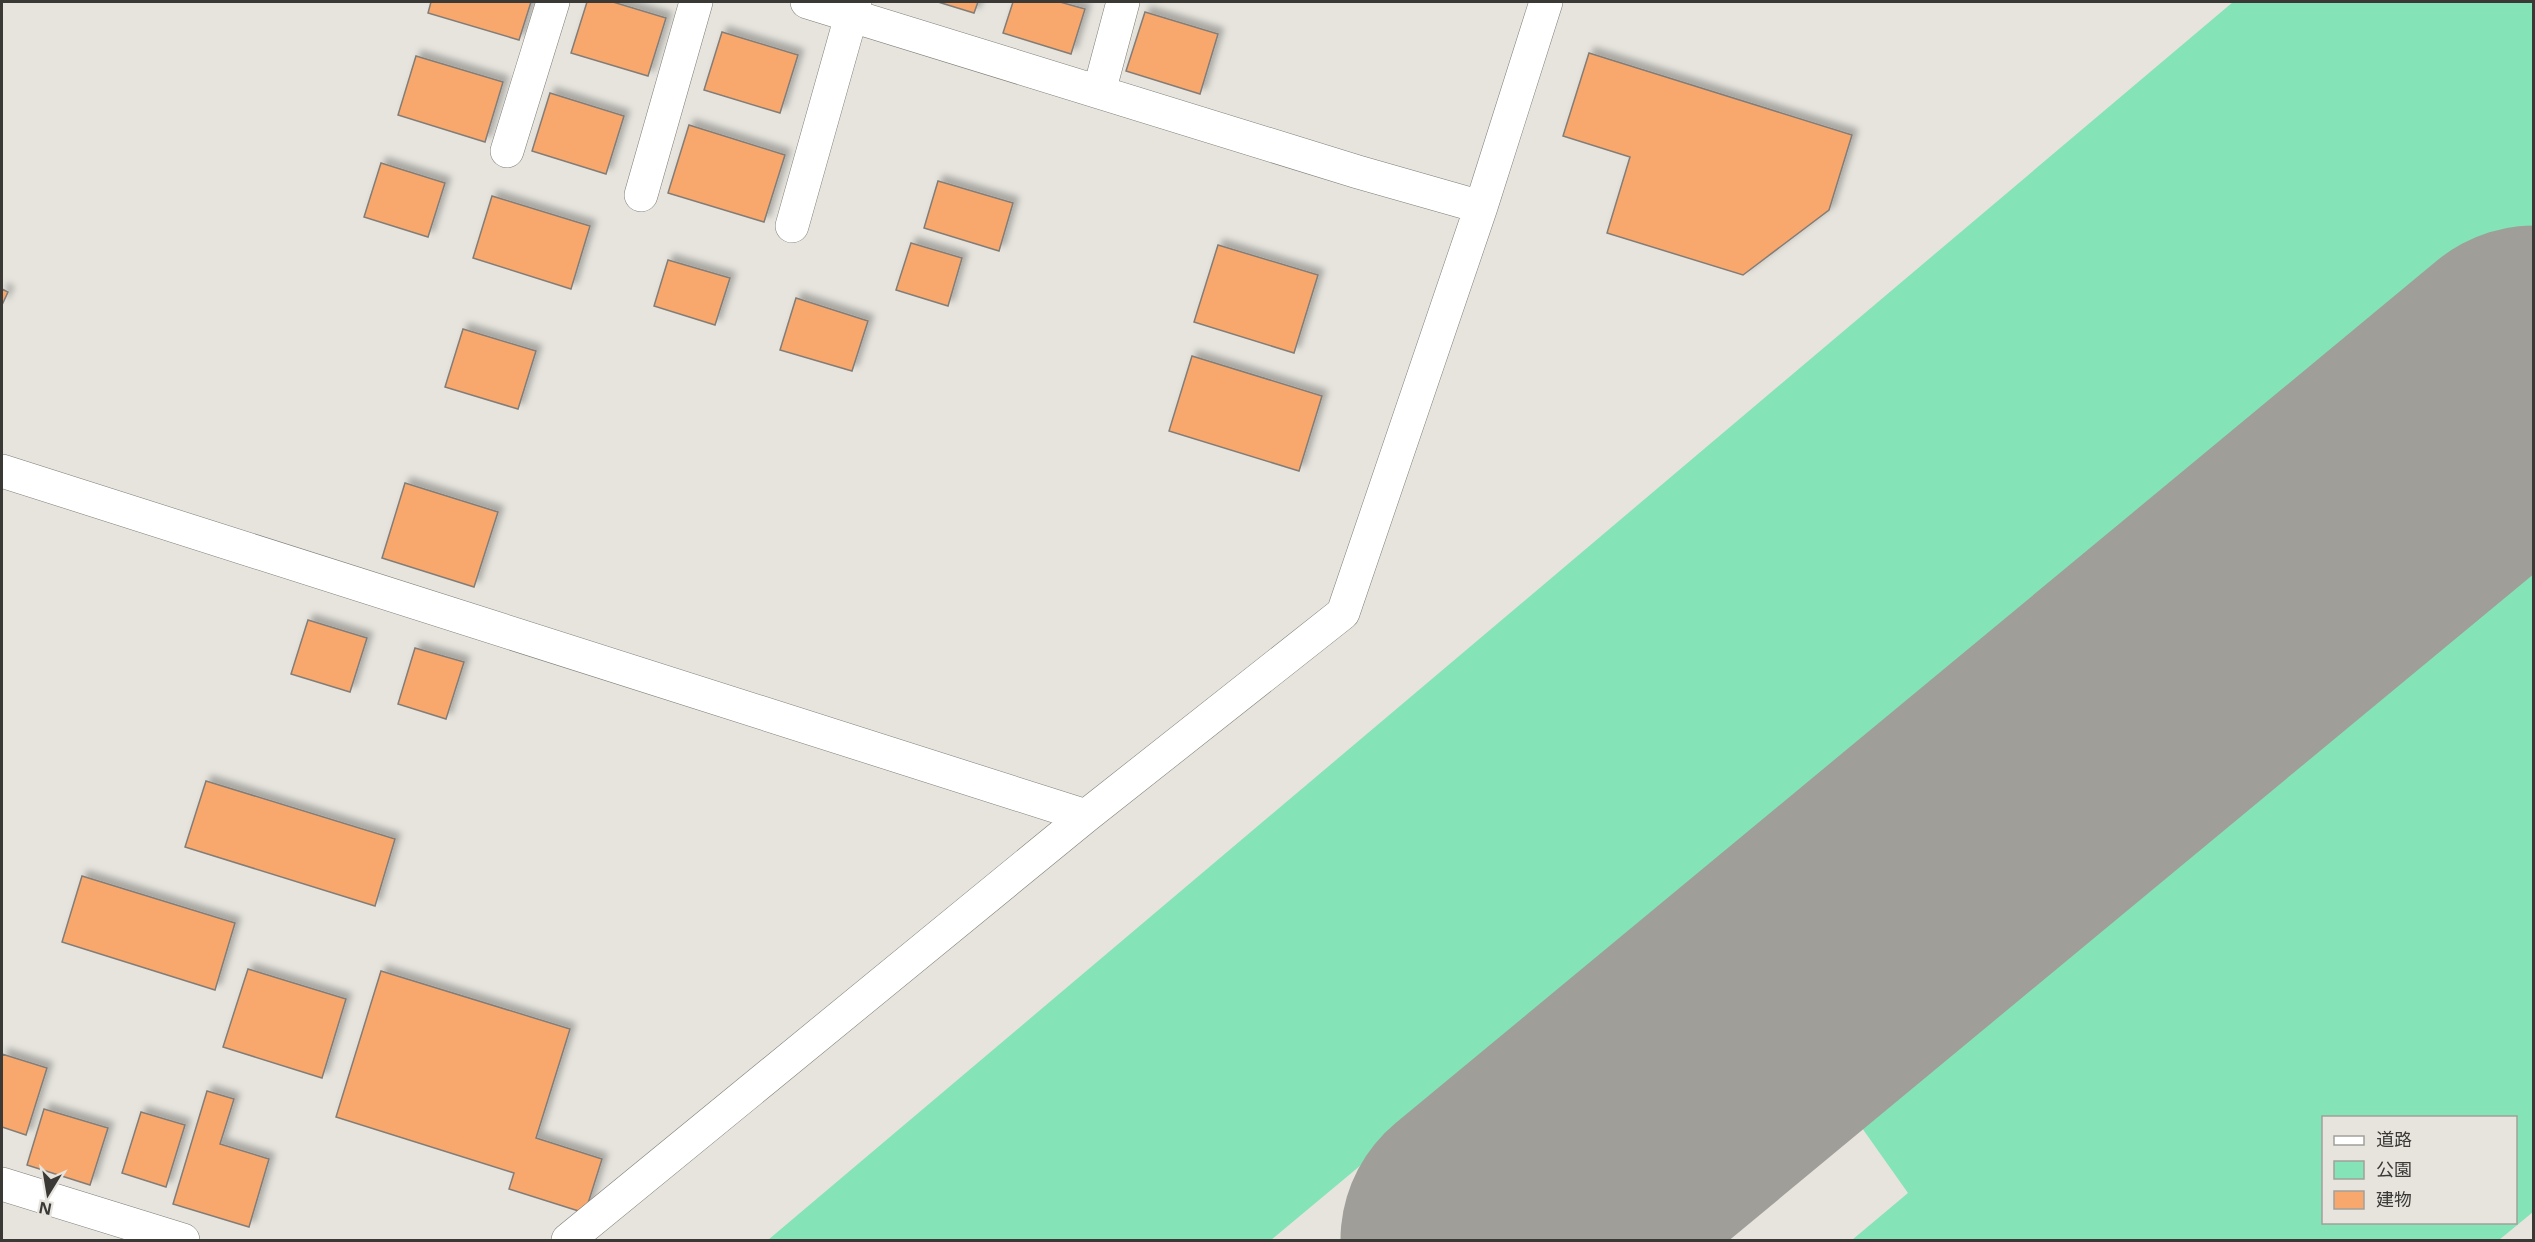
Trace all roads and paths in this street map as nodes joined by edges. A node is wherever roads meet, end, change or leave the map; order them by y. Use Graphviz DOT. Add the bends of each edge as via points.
graph roads {
  1 [pos="553,2"];
  2 [pos="696,2"];
  3 [pos="807,2"];
  4 [pos="1123,2"];
  5 [pos="1546,2"];
  6 [pos="853,8"];
  7 [pos="1099,92"];
  8 [pos="507,152"];
  9 [pos="641,195"];
  10 [pos="1481,207"];
  11 [pos="792,226"];
  12 [pos="2,471"];
  13 [pos="1086,816"];
  14 [pos="2,1184"];
  15 [pos="183,1240"];
  16 [pos="568,1240"];
  1 -- 8 [label="street"];
  2 -- 9 [label="street"];
  3 -- 6 [label="street"];
  4 -- 7 [label="street"];
  5 -- 10 [label="street"];
  6 -- 7 [label="street"];
  6 -- 11 [label="street"];
  7 -- 10 [label="street"];
  10 -- 13 [label="street" via="1343,613"];
  12 -- 13 [label="street"];
  13 -- 16 [label="street"];
  14 -- 15 [label="street"];
}
